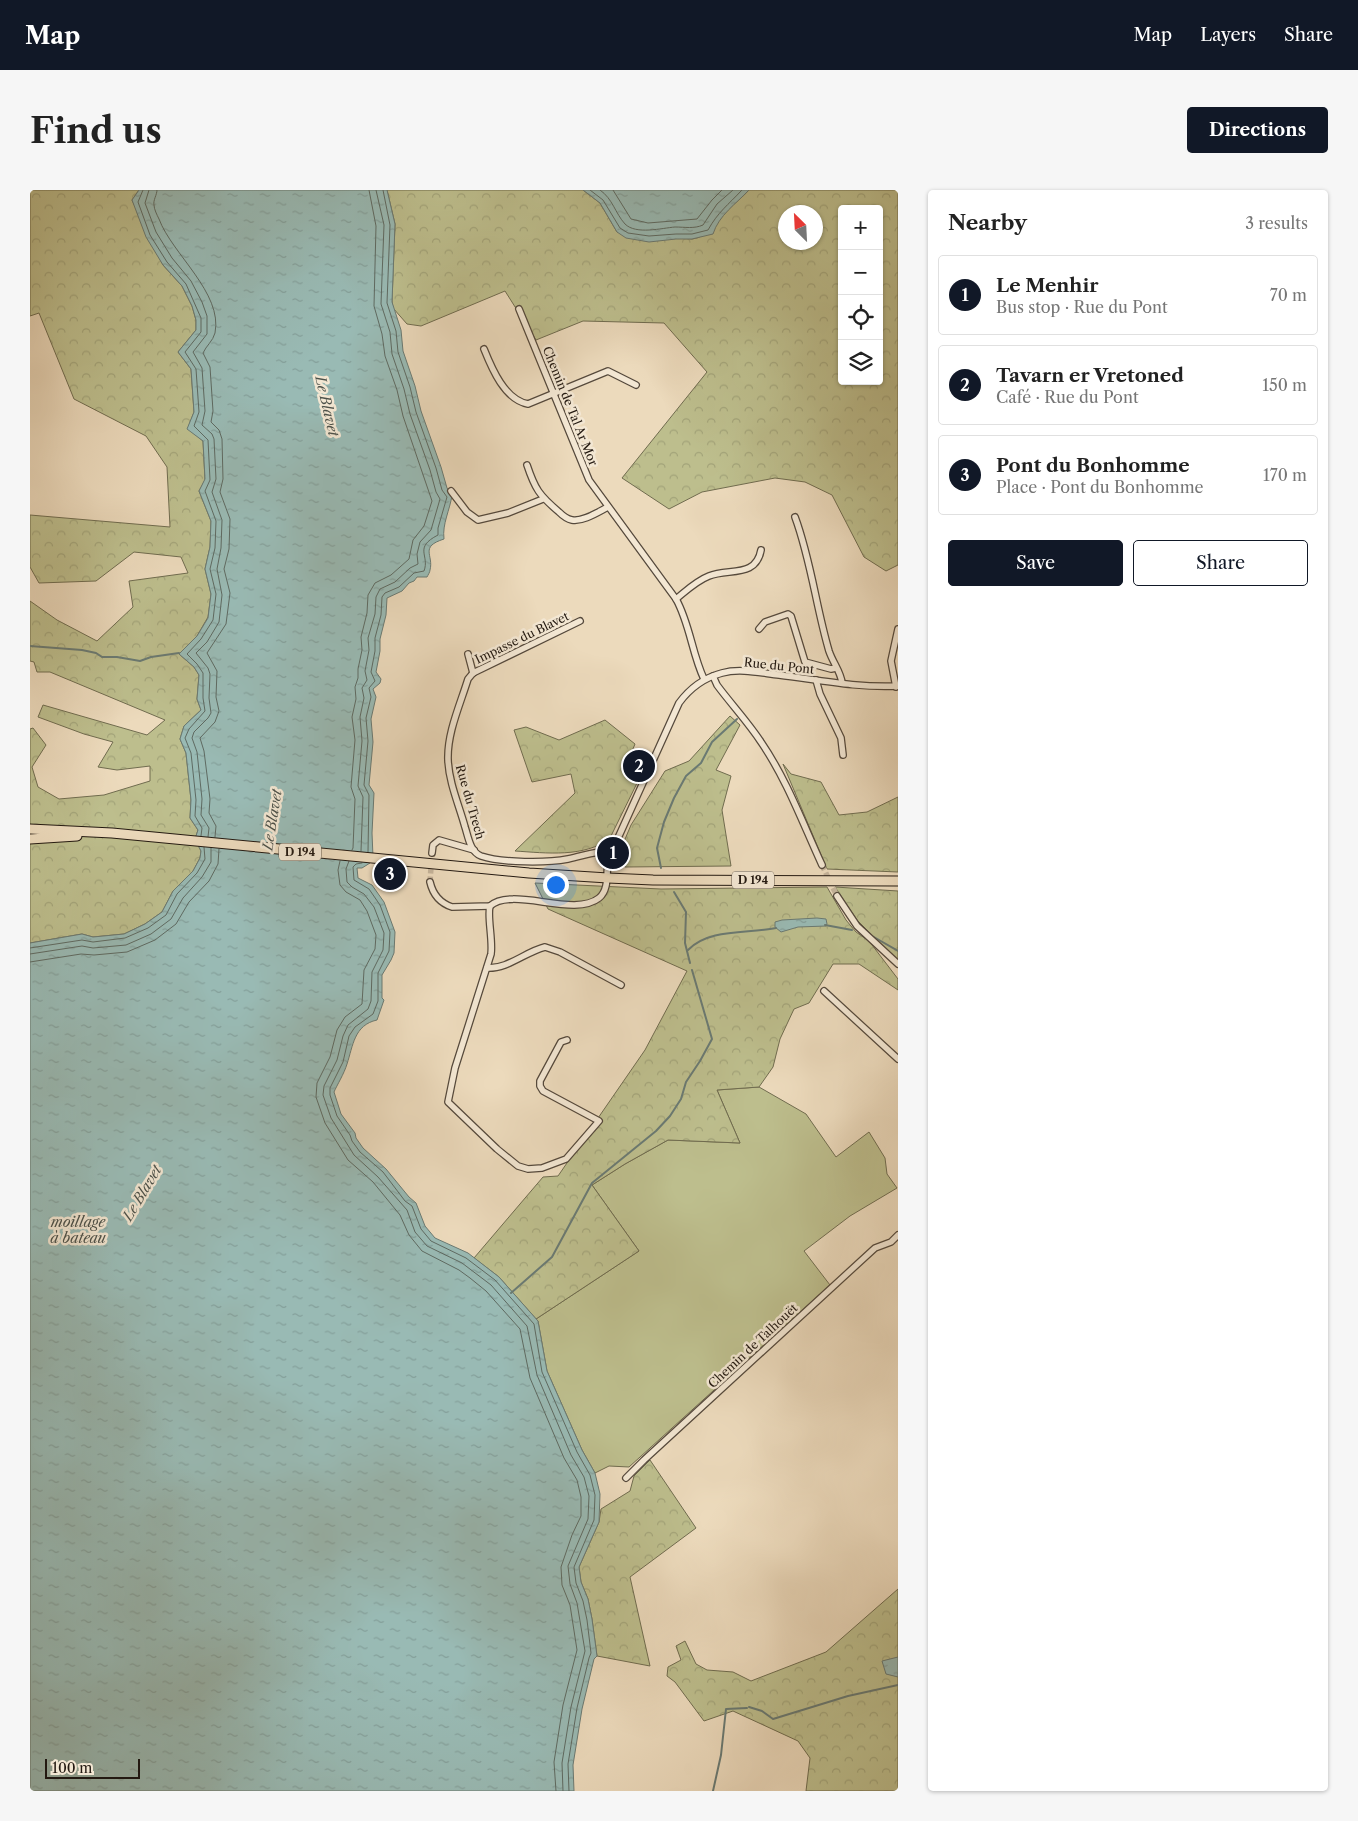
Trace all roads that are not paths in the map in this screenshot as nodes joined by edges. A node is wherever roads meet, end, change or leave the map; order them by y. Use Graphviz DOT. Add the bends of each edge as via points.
graph roads {
  1 [pos="519,308"];
  2 [pos="484,349"];
  3 [pos="636,385"];
  4 [pos="554,394"];
  5 [pos="527,465"];
  6 [pos="451,491"];
  7 [pos="543,499"];
  8 [pos="608,508"];
  9 [pos="795,517"];
  10 [pos="761,550"];
  11 [pos="676,600"];
  12 [pos="580,621"];
  13 [pos="760,629"];
  14 [pos="898,629"];
  15 [pos="468,654"];
  16 [pos="836,668"];
  17 [pos="473,673"];
  18 [pos="713,676"];
  19 [pos="704,679"];
  20 [pos="816,680"];
  21 [pos="842,683"];
  22 [pos="897,687"];
  23 [pos="843,755"];
  24 [pos="30,829"];
  25 [pos="30,839"];
  26 [pos="170,840"];
  27 [pos="474,850"];
  28 [pos="610,851"];
  29 [pos="432,853"];
  30 [pos="822,866"];
  31 [pos="608,878"];
  32 [pos="898,881"];
  33 [pos="430,882"];
  34 [pos="836,896"];
  35 [pos="490,906"];
  36 [pos="898,964"];
  37 [pos="487,968"];
  38 [pos="621,985"];
  39 [pos="824,991"];
  40 [pos="567,1040"];
  41 [pos="898,1059"];
  42 [pos="898,1235"];
  43 [pos="626,1478"];
  1 -- 4 [label="street, Chemin de Tal Ar Mor"];
  2 -- 4 [label="street" via="502,384 520,402 528,404"];
  3 -- 4 [label="street" via="608,372"];
  4 -- 8 [label="street, Chemin de Tal Ar Mor" via="587,475"];
  5 -- 7 [label="street" via="534,486"];
  6 -- 7 [label="street" via="466,512 478,520 508,514"];
  7 -- 8 [label="street" via="572,520"];
  8 -- 11 [label="street, Chemin de Tal Ar Mor"];
  9 -- 16 [label="street"];
  10 -- 11 [label="street" via="759,560 753,566 711,575"];
  11 -- 19 [label="street, Chemin de Tal Ar Mor" via="683,611"];
  12 -- 17 [label="street, Impasse du Blavet"];
  13 -- 16 [label="street" via="765,622 788,614 805,662 831,670"];
  14 -- 22 [label="street" via="891,661"];
  15 -- 17 [label="street"];
  16 -- 21 [label="street"];
  17 -- 27 [label="street, Rue du Trech" via="468,679 448,753 454,790 468,840"];
  18 -- 19 [label="street, Rue du Pont"];
  18 -- 20 [label="street, Rue du Pont" via="751,671"];
  18 -- 30 [label="street" via="761,742 788,791"];
  19 -- 28 [label="street, Rue du Pont" via="679,703"];
  20 -- 21 [label="street, Rue du Pont"];
  20 -- 23 [label="street" via="841,738"];
  21 -- 22 [label="street, Rue du Pont"];
  24 -- 26 [label="main road, D 194"];
  25 -- 26 [label="main road, D 194" via="82,836"];
  26 -- 31 [label="main road, D 194"];
  27 -- 28 [label="street, Rue du Trech" via="482,856 532,861"];
  27 -- 29 [label="street" via="440,840 433,845"];
  28 -- 31 [label="street, Rue du Pont"];
  31 -- 32 [label="main road, D 194"];
  31 -- 35 [label="street" via="599,898 589,902 566,904 510,900"];
  33 -- 35 [label="street" via="436,897 446,905"];
  34 -- 36 [label="street" via="857,926"];
  35 -- 37 [label="street" via="493,942"];
  37 -- 38 [label="street" via="507,964 539,949 552,948"];
  37 -- 40 [label="street" via="448,1102 518,1166 542,1168 566,1159 599,1121 543,1091 540,1086 561,1042"];
  39 -- 41 [label="street"];
  42 -- 43 [label="street, Chemin de Talhouët" via="891,1242 875,1248"];
}
